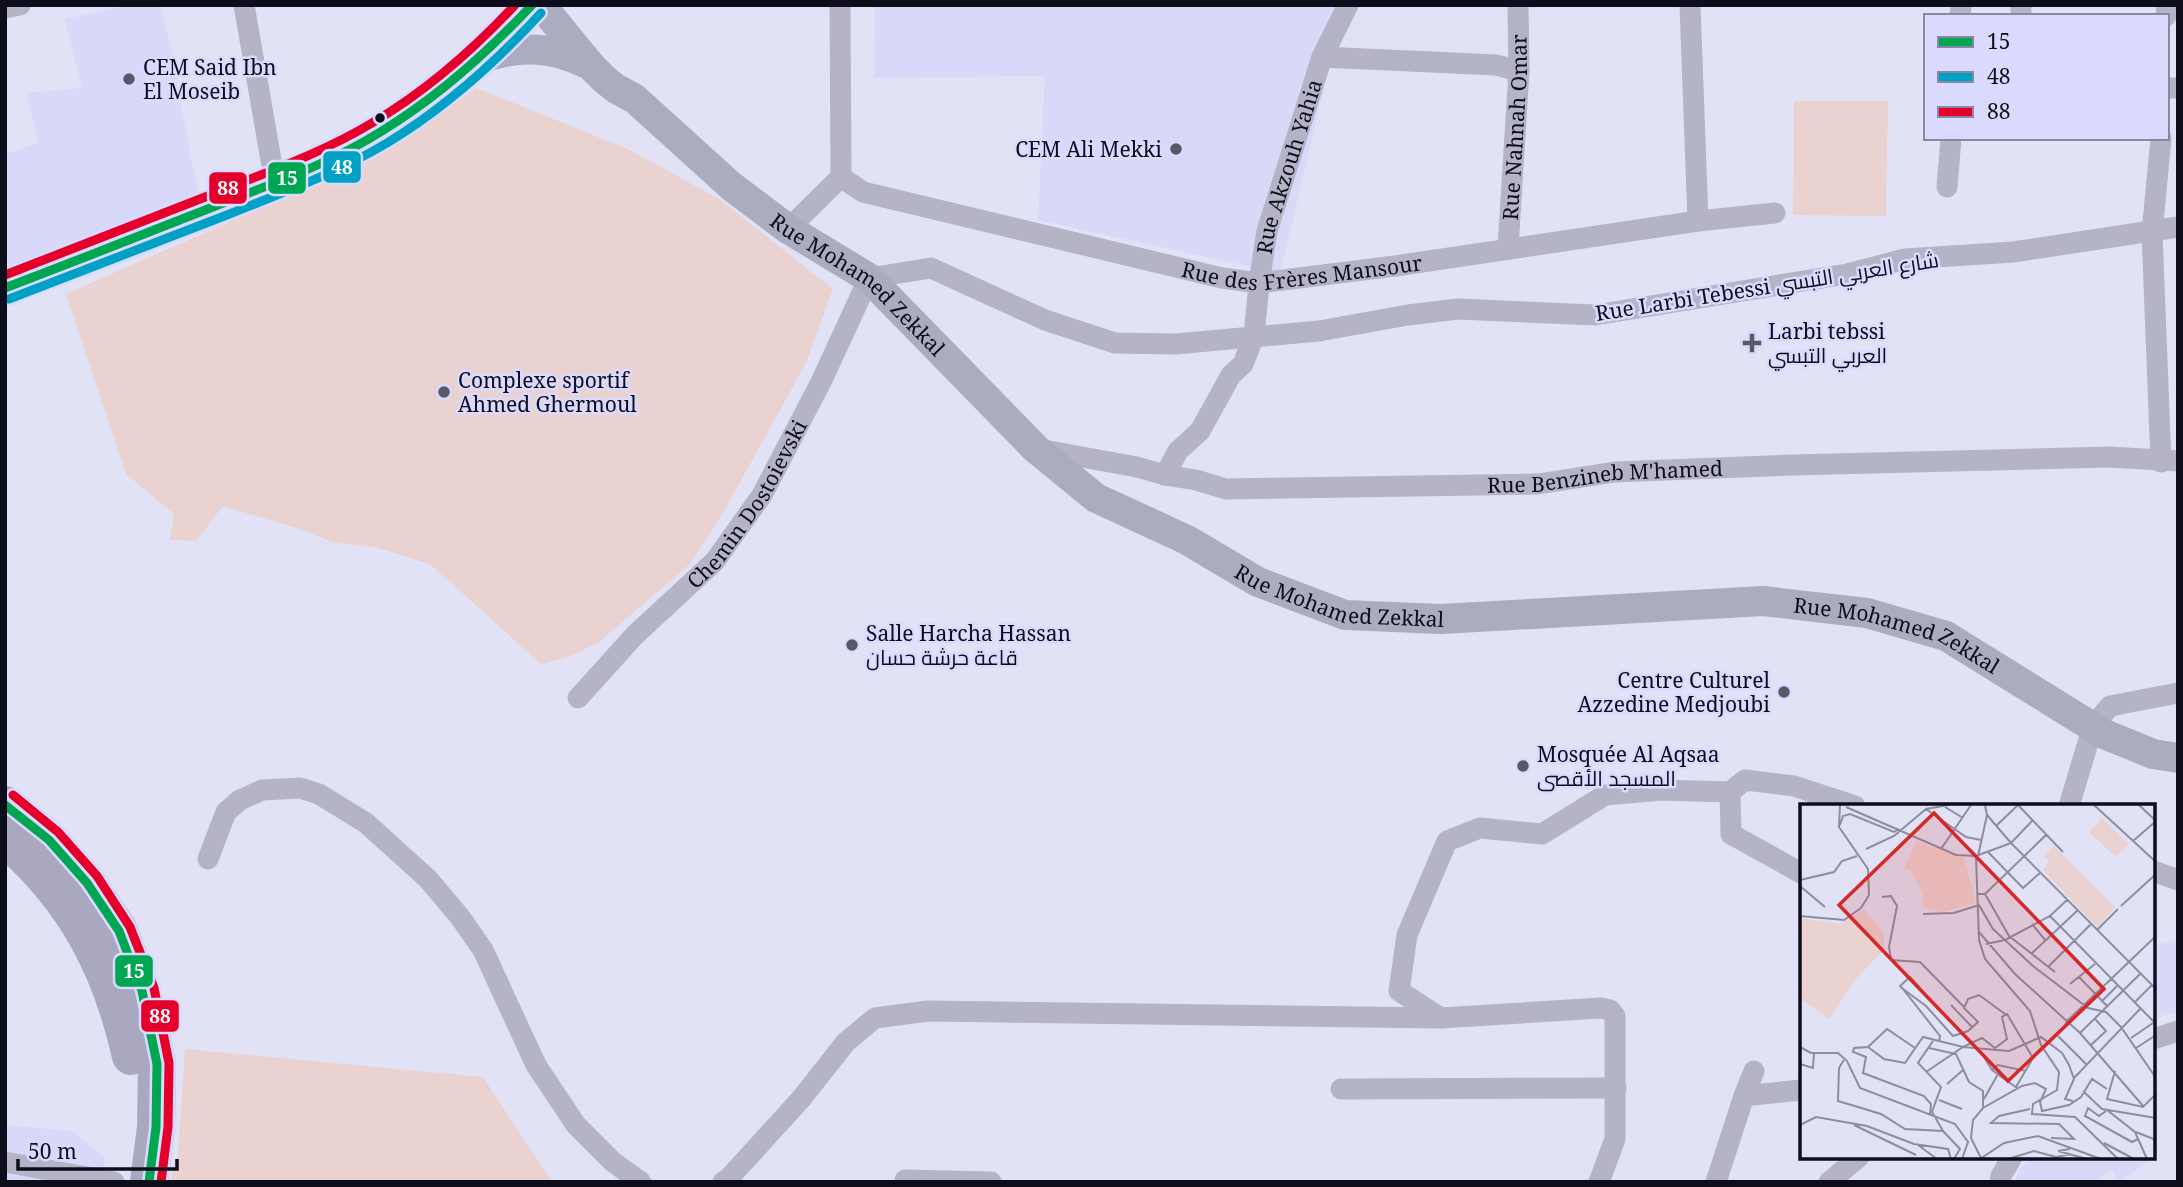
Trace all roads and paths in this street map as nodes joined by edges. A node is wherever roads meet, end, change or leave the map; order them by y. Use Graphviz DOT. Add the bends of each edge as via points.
graph roads {
  1 [pos="20,5"];
  2 [pos="244,5"];
  3 [pos="531,5"];
  4 [pos="541,5"];
  5 [pos="568,5"];
  6 [pos="840,5"];
  7 [pos="1348,5"];
  8 [pos="1518,5"];
  9 [pos="1690,5"];
  10 [pos="5,8"];
  11 [pos="1322,57"];
  12 [pos="480,59"];
  13 [pos="590,66"];
  14 [pos="1519,71"];
  15 [pos="635,99"];
  16 [pos="1951,140"];
  17 [pos="2161,140"];
  18 [pos="841,177"];
  19 [pos="275,183"];
  20 [pos="1947,187"];
  21 [pos="1775,214"];
  22 [pos="1698,221"];
  23 [pos="2178,228"];
  24 [pos="788,229"];
  25 [pos="2152,233"];
  26 [pos="1508,248"];
  27 [pos="869,278"];
  28 [pos="1259,283"];
  29 [pos="5,288"];
  30 [pos="1254,336"];
  31 [pos="1037,449"];
  32 [pos="2169,461"];
  33 [pos="1165,475"];
  34 [pos="2178,693"];
  35 [pos="578,698"];
  36 [pos="2092,726"];
  37 [pos="2178,758"];
  38 [pos="1730,792"];
  39 [pos="1849,804"];
  40 [pos="2070,804"];
  41 [pos="5,805"];
  42 [pos="5,838"];
  43 [pos="208,859"];
  44 [pos="1800,872"];
  45 [pos="2155,873"];
  46 [pos="2178,880"];
  47 [pos="1441,1018"];
  48 [pos="2178,1031"];
  49 [pos="2155,1038"];
  50 [pos="1754,1071"];
  51 [pos="1616,1088"];
  52 [pos="1341,1089"];
  53 [pos="1800,1090"];
  54 [pos="1744,1096"];
  55 [pos="1857,1159"];
  56 [pos="2011,1159"];
  57 [pos="5,1162"];
  58 [pos="114,1182"];
  59 [pos="127,1182"];
  60 [pos="149,1182"];
  61 [pos="642,1182"];
  62 [pos="723,1182"];
  63 [pos="905,1182"];
  64 [pos="991,1182"];
  65 [pos="1599,1182"];
  66 [pos="1716,1182"];
  67 [pos="1829,1182"];
  68 [pos="2000,1182"];
  1 -- 10 [label="street"];
  2 -- 19 [label="street"];
  3 -- 12 [label="street"];
  4 -- 13 [label="street, Rue Mohamed Zekkal"];
  5 -- 15 [label="street, Rue Mohamed Zekkal"];
  6 -- 18 [label="street"];
  7 -- 11 [label="street, Rue Akzouh Yahia"];
  8 -- 14 [label="street, Rue Nahnah Omar"];
  9 -- 22 [label="street"];
  11 -- 14 [label="street" via="1496,65"];
  11 -- 28 [label="street, Rue Akzouh Yahia" via="1266,231"];
  12 -- 13 [label="street" via="517,48 536,48"];
  12 -- 19 [label="street" via="386,129"];
  13 -- 15 [label="street, Rue Mohamed Zekkal"];
  14 -- 26 [label="street, Rue Nahnah Omar"];
  15 -- 24 [label="street, Rue Mohamed Zekkal" via="730,186"];
  16 -- 20 [label="street"];
  17 -- 25 [label="street"];
  18 -- 24 [label="street"];
  18 -- 28 [label="street, Rue des Frères Mansour" via="863,192"];
  19 -- 29 [label="street"];
  21 -- 22 [label="street, Rue des Frères Mansour"];
  22 -- 26 [label="street, Rue des Frères Mansour"];
  23 -- 25 [label="street, Rue Larbi Tebessi شارع العربي التبسي"];
  24 -- 27 [label="street, Rue Mohamed Zekkal"];
  25 -- 30 [label="street, Rue Larbi Tebessi شارع العربي التبسي" via="2013,252 1905,259 1847,274 1595,315 1458,309 1319,331"];
  25 -- 32 [label="street"];
  26 -- 28 [label="street, Rue des Frères Mansour"];
  27 -- 30 [label="street, Rue Larbi Tebessi شارع العربي التبسي" via="931,268 1045,320 1115,343 1175,344"];
  27 -- 31 [label="street, Rue Mohamed Zekkal"];
  27 -- 35 [label="street, Chemin Dostoievski" via="762,495 715,561 635,635"];
  28 -- 30 [label="street, Rue Akzouh Yahia"];
  30 -- 33 [label="street, Rue Akzouh Yahia" via="1244,363 1231,375 1200,431 1178,451"];
  31 -- 33 [label="street, Rue Benzineb M'hamed"];
  31 -- 36 [label="street, Rue Mohamed Zekkal" via="1096,498 1187,540 1258,582 1345,615 1441,620 1763,601 1867,613 1946,636"];
  32 -- 33 [label="street, Rue Benzineb M'hamed" via="2109,457 1792,465 1615,472 1538,484 1253,489 1226,489"];
  34 -- 36 [label="street" via="2110,706"];
  36 -- 37 [label="street, Rue Mohamed Zekkal" via="2153,754"];
  36 -- 40 [label="street"];
  38 -- 39 [label="street" via="1745,780 1794,786"];
  38 -- 44 [label="street" via="1731,834"];
  38 -- 47 [label="street" via="1661,790 1605,795 1542,834 1480,828 1447,841 1407,935 1399,991"];
  41 -- 60 [label="highway" via="49,840 87,883 124,943 142,991 157,1064"];
  42 -- 59 [label="highway" via="52,884 75,915 95,948 122,1016 136,1080"];
  43 -- 61 [label="street" via="226,812 262,790 300,788 319,794 366,823 428,879 460,916 483,950 537,1065 576,1125 612,1162"];
  45 -- 46 [label="street"];
  47 -- 51 [label="street" via="1610,1010 1615,1016"];
  47 -- 62 [label="street" via="928,1011 875,1017 846,1042 801,1099"];
  48 -- 49 [label="street"];
  50 -- 54 [label="street"];
  51 -- 52 [label="street"];
  51 -- 65 [label="street" via="1615,1139"];
  53 -- 54 [label="street"];
  54 -- 66 [label="street"];
  55 -- 67 [label="street"];
  56 -- 68 [label="street"];
  57 -- 58 [label="street"];
  63 -- 64 [label="street"];
}
